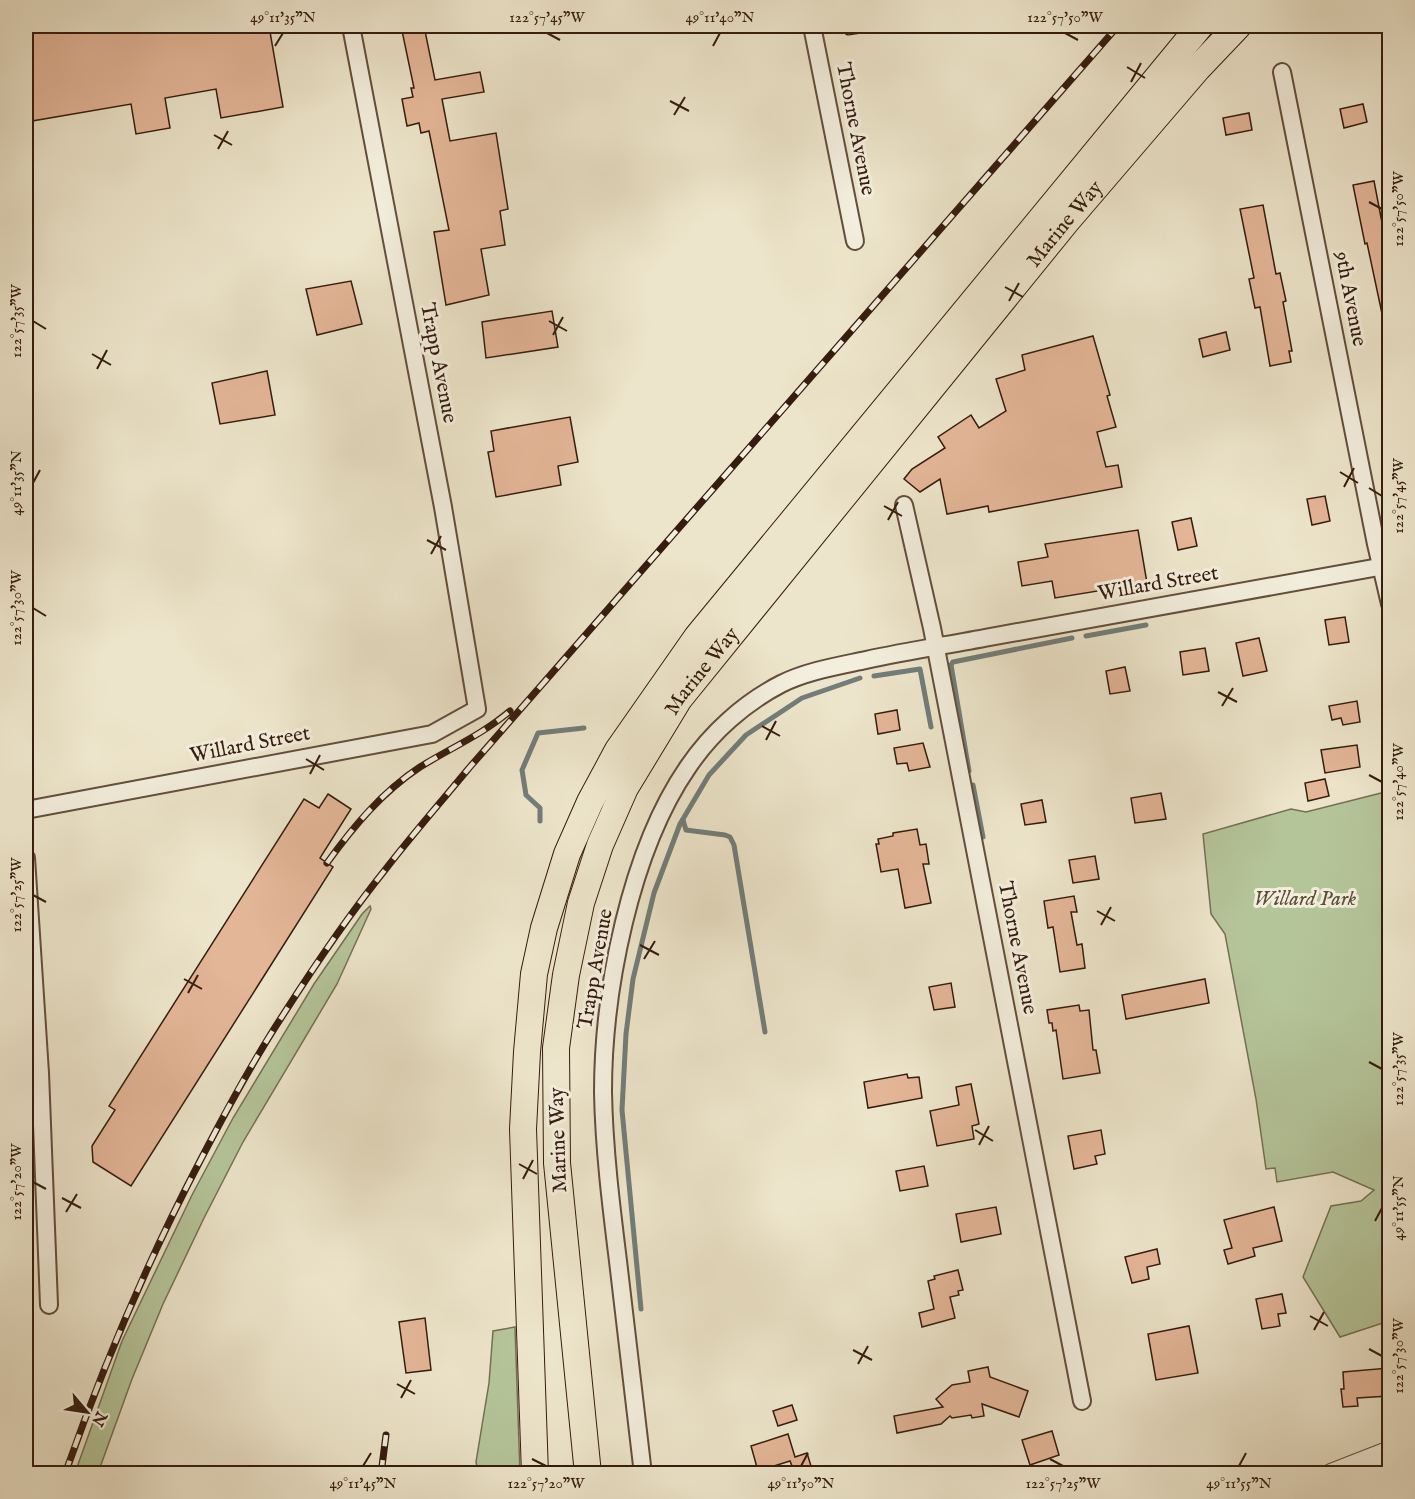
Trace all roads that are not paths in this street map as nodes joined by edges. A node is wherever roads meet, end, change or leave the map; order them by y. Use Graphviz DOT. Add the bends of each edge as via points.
graph roads {
  1 [pos="351,26"];
  2 [pos="812,26"];
  3 [pos="1200,26"];
  4 [pos="1238,26"];
  5 [pos="1282,72"];
  6 [pos="855,241"];
  7 [pos="904,505"];
  8 [pos="1385,566"];
  9 [pos="1389,604"];
  10 [pos="935,647"];
  11 [pos="477,709"];
  12 [pos="26,810"];
  13 [pos="26,858"];
  14 [pos="49,1305"];
  15 [pos="1082,1401"];
  16 [pos="1389,1451"];
  17 [pos="536,1473"];
  18 [pos="588,1473"];
  19 [pos="643,1473"];
  20 [pos="1331,1473"];
  1 -- 11 [label="street, Trapp Avenue" via="443,507"];
  2 -- 6 [label="street, Thorne Avenue"];
  3 -- 17 [label="main road, Marine Way" via="697,637 618,750 590,802 567,854 544,928 534,974 526,1052 523,1129"];
  4 -- 18 [label="main road, Marine Way" via="1066,222 679,699 625,788 581,903 556,1048 557,1163"];
  5 -- 8 [label="street, 9th Avenue"];
  7 -- 10 [label="street, Thorne Avenue"];
  8 -- 9 [label="street, 9th Avenue"];
  8 -- 10 [label="street, Willard Street"];
  10 -- 15 [label="street, Thorne Avenue"];
  10 -- 19 [label="street, Trapp Avenue" via="833,667 783,684 755,700 729,720 688,767 646,854 628,910 614,978 603,1091 609,1186"];
  11 -- 12 [label="street, Willard Street" via="432,734"];
  13 -- 14 [label="street"];
  16 -- 20 [label="street"];
}
